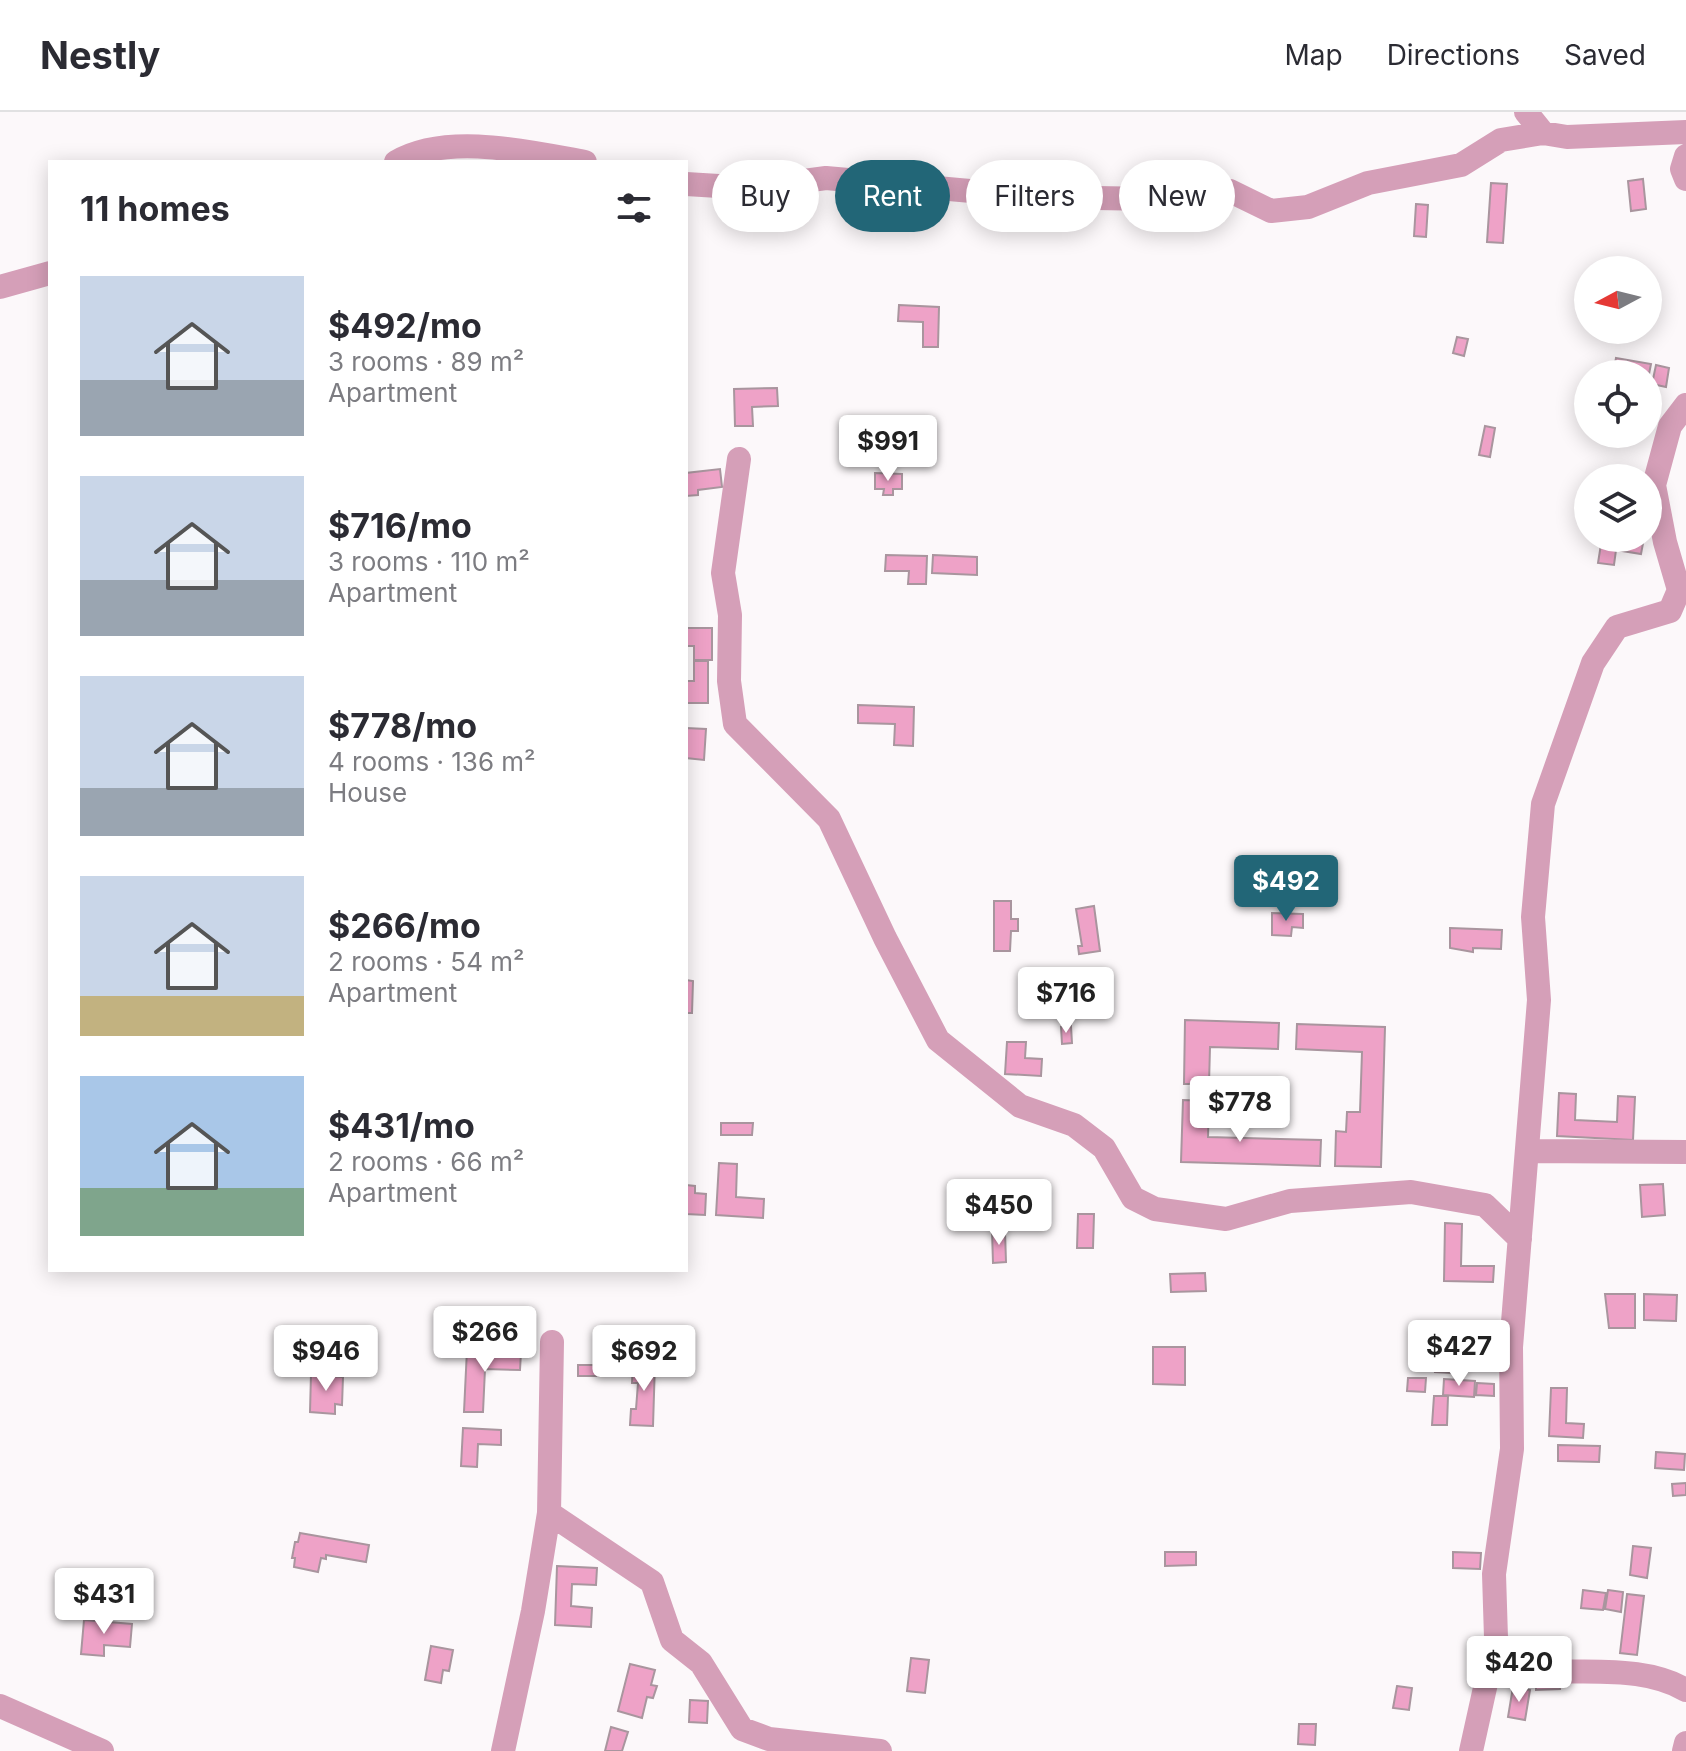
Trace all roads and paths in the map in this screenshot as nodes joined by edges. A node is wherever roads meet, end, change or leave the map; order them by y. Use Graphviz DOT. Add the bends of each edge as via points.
graph roads {
  1 [pos="1526,112"];
  2 [pos="1686,132"];
  3 [pos="1543,133"];
  4 [pos="1686,156"];
  5 [pos="403,160"];
  6 [pos="574,160"];
  7 [pos="1686,179"];
  8 [pos="688,184"];
  9 [pos="48,274"];
  10 [pos="0,287"];
  11 [pos="1686,405"];
  12 [pos="739,459"];
  13 [pos="1528,1151"];
  14 [pos="1686,1152"];
  15 [pos="1520,1239"];
  16 [pos="552,1342"];
  17 [pos="549,1513"];
  18 [pos="1496,1638"];
  19 [pos="1686,1690"];
  20 [pos="0,1706"];
  21 [pos="1686,1743"];
  22 [pos="102,1751"];
  23 [pos="503,1751"];
  24 [pos="880,1751"];
  25 [pos="1471,1751"];
  26 [pos="1684,1751"];
  1 -- 3 [label="street"];
  2 -- 3 [label="street" via="1567,137"];
  3 -- 8 [label="street" via="1501,140 1461,165 1368,183 1308,207 1271,211 1230,191 1154,199 1038,197 826,178 751,188"];
  4 -- 7 [label="street"];
  5 -- 6 [label="street" via="449,146"];
  9 -- 10 [label="street"];
  11 -- 13 [label="street" via="1670,426 1654,485 1679,590 1670,611 1617,627 1593,663 1543,804 1533,917 1539,1000"];
  12 -- 15 [label="street" via="723,573 735,724 829,819 938,1040 1020,1106 1074,1125 1104,1148 1133,1198 1155,1209 1226,1219 1290,1201 1411,1192 1485,1205"];
  13 -- 14 [label="street"];
  13 -- 15 [label="street"];
  15 -- 18 [label="street" via="1511,1347 1512,1449 1494,1574"];
  16 -- 17 [label="street"];
  17 -- 23 [label="street"];
  17 -- 24 [label="street" via="652,1582 672,1640 701,1663 742,1729 769,1739"];
  18 -- 19 [label="street" via="1507,1664 1529,1671 1653,1676"];
  18 -- 25 [label="street"];
  20 -- 22 [label="street"];
  21 -- 26 [label="street"];
}
